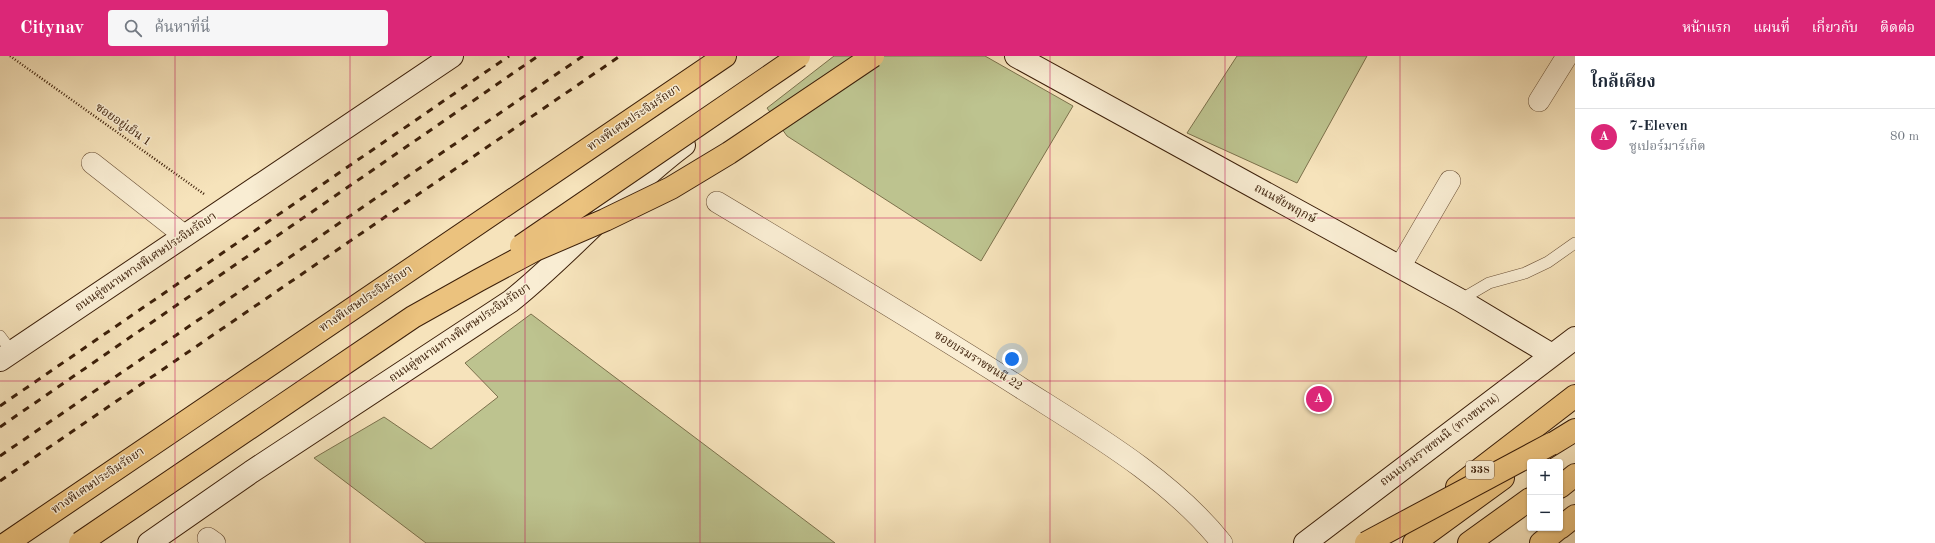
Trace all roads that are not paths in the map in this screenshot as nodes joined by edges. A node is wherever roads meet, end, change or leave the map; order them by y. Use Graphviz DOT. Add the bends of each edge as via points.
graph roads {
  1 [pos="452,56"];
  2 [pos="725,56"];
  3 [pos="799,56"];
  4 [pos="808,56"];
  5 [pos="873,56"];
  6 [pos="1016,56"];
  7 [pos="1567,56"];
  8 [pos="1539,101"];
  9 [pos="92,163"];
  10 [pos="1450,181"];
  11 [pos="717,202"];
  12 [pos="185,236"];
  13 [pos="1575,243"];
  14 [pos="1400,267"];
  15 [pos="1460,300"];
  16 [pos="1575,338"];
  17 [pos="4,349"];
  18 [pos="1552,355"];
  19 [pos="1575,396"];
  20 [pos="1575,430"];
  21 [pos="1552,444"];
  22 [pos="1575,469"];
  23 [pos="1575,475"];
  24 [pos="1563,477"];
  25 [pos="1563,485"];
  26 [pos="1527,501"];
  27 [pos="1527,513"];
  28 [pos="1575,516"];
  29 [pos="1563,526"];
  30 [pos="1556,531"];
  31 [pos="7,543"];
  32 [pos="80,543"];
  33 [pos="86,543"];
  34 [pos="150,543"];
  35 [pos="1222,543"];
  36 [pos="1305,543"];
  37 [pos="1366,543"];
  38 [pos="1385,543"];
  39 [pos="1414,543"];
  40 [pos="1469,543"];
  41 [pos="1490,543"];
  42 [pos="1541,543"];
  1 -- 12 [label="main road, ถนนคู่ขนานทางพิเศษประจิมรัถยา"];
  2 -- 31 [label="main road, ทางพิเศษประจิมรัถยา"];
  3 -- 33 [label="main road, bridge"];
  4 -- 34 [label="main road, ถนนคู่ขนานทางพิเศษประจิมรัถยา" via="683,146 647,176 546,273 511,301 251,472"];
  5 -- 32 [label="main road, bridge" via="729,153 671,188 535,250 413,318"];
  6 -- 14 [label="main road, ถนนชัยพฤกษ์"];
  7 -- 8 [label="street"];
  9 -- 12 [label="street"];
  10 -- 14 [label="street"];
  11 -- 35 [label="street, ซอยบรมราชชนนี 22" via="976,359 1097,436 1159,482 1210,528"];
  12 -- 17 [label="main road, ถนนคู่ขนานทางพิเศษประจิมรัถยา"];
  13 -- 15 [label="lane" via="1542,265 1525,273 1488,283"];
  14 -- 15 [label="main road, ถนนชัยพฤกษ์"];
  15 -- 18 [label="main road, ถนนชัยพฤกษ์"];
  16 -- 18 [label="main road, ถนนบรมราชชนนี (ทางขนาน)"];
  18 -- 36 [label="main road, ถนนบรมราชชนนี (ทางขนาน)"];
  19 -- 38 [label="main road, 338"];
  20 -- 21 [label="main road"];
  21 -- 37 [label="main road, bridge"];
  21 -- 39 [label="main road, bridge"];
  22 -- 24 [label="main road"];
  23 -- 25 [label="main road"];
  26 -- 40 [label="main road"];
  27 -- 41 [label="main road"];
  28 -- 29 [label="main road"];
  30 -- 42 [label="main road"];
}
